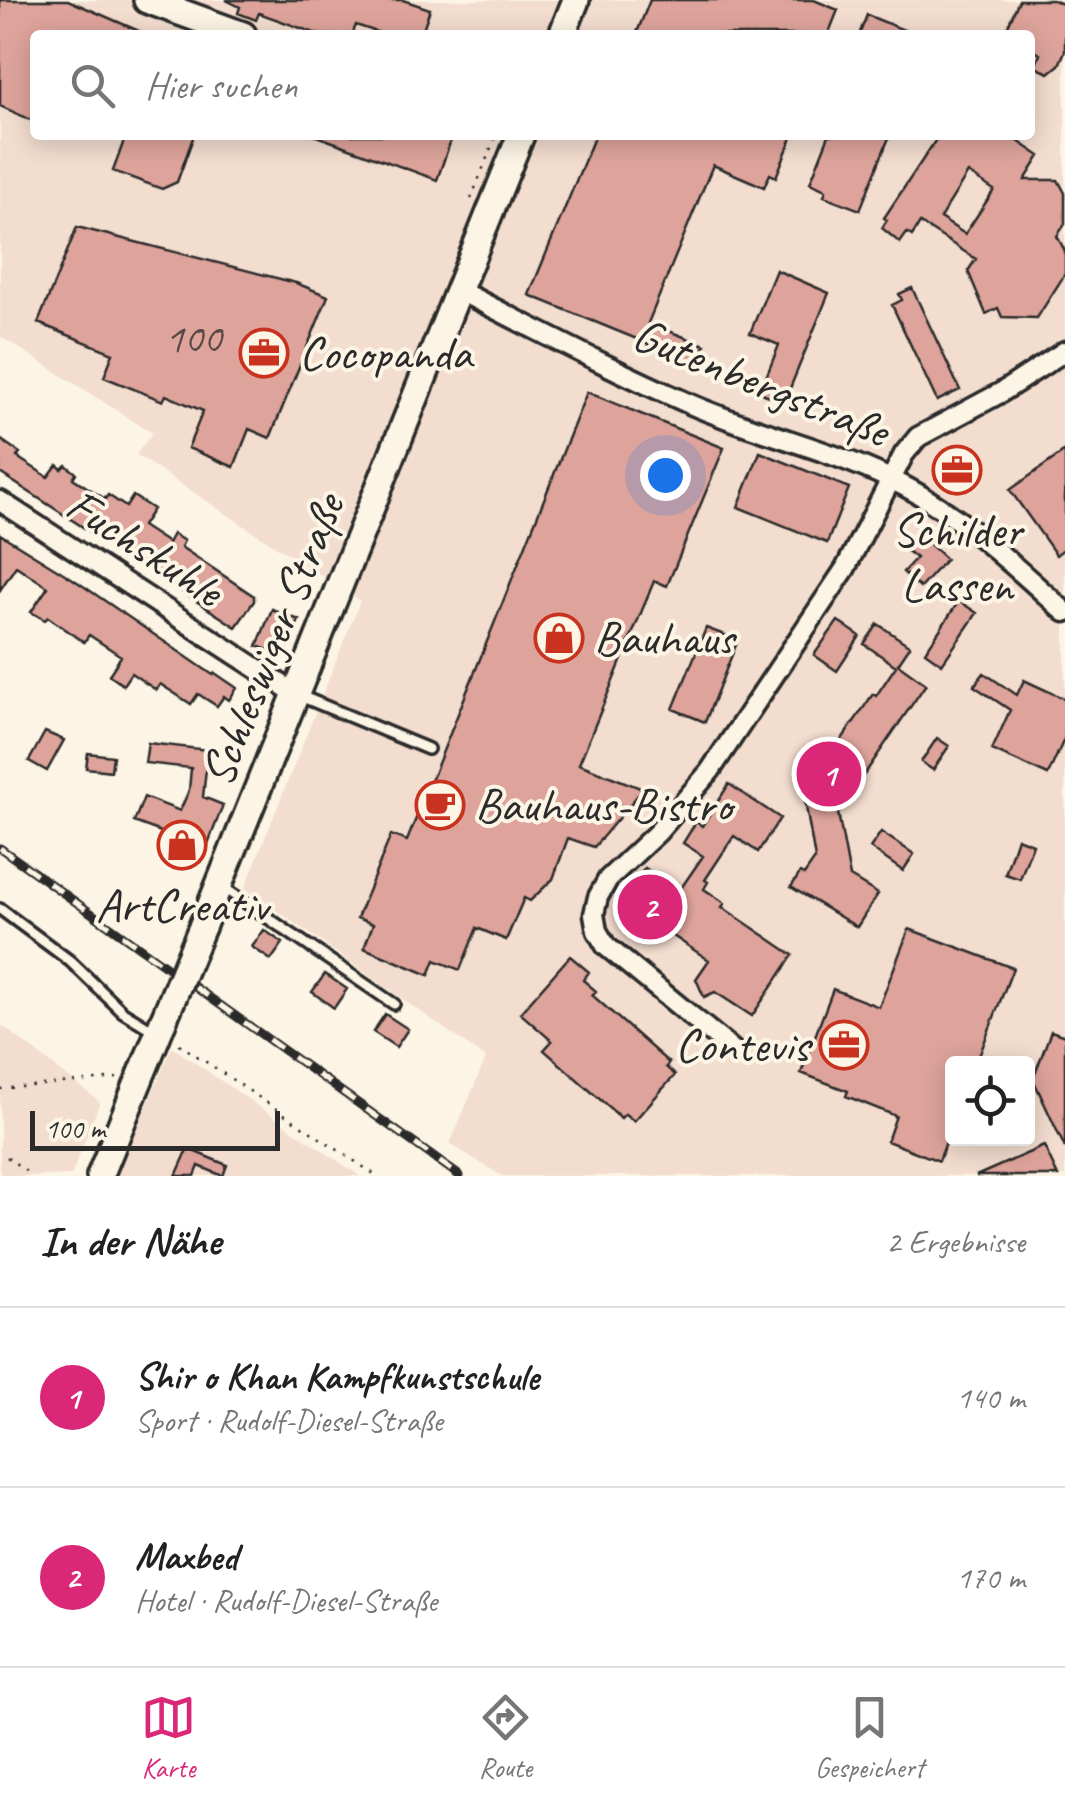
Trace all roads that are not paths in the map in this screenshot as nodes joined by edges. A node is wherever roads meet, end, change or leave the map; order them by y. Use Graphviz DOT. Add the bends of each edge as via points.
graph roads {
  1 [pos="146,0"];
  2 [pos="576,0"];
  3 [pos="229,30"];
  4 [pos="564,30"];
  5 [pos="518,140"];
  6 [pos="458,290"];
  7 [pos="1065,351"];
  8 [pos="892,479"];
  9 [pos="0,500"];
  10 [pos="1065,612"];
  11 [pos="296,694"];
  12 [pos="428,748"];
  13 [pos="219,885"];
  14 [pos="0,909"];
  15 [pos="394,1004"];
  16 [pos="161,1026"];
  17 [pos="735,1052"];
  18 [pos="100,1176"];
  1 -- 3 [label="main road"];
  2 -- 4 [label="main road"];
  5 -- 6 [label="main road, Schleswiger Straße"];
  6 -- 8 [label="street, Gutenbergstraße" via="692,405"];
  6 -- 11 [label="main road, Schleswiger Straße"];
  7 -- 8 [label="street, Gutenbergstraße" via="918,437"];
  8 -- 10 [label="street" via="972,532"];
  8 -- 17 [label="street" via="845,569 710,771 598,897 594,914 606,946"];
  9 -- 11 [label="street, Fuchskuhle"];
  11 -- 12 [label="lane"];
  11 -- 13 [label="main road, Schleswiger Straße"];
  13 -- 15 [label="lane"];
  13 -- 16 [label="main road, Schleswiger Straße, bridge"];
  14 -- 16 [label="lane" via="70,961 123,1012"];
  16 -- 18 [label="main road, Schleswiger Straße"];
}
